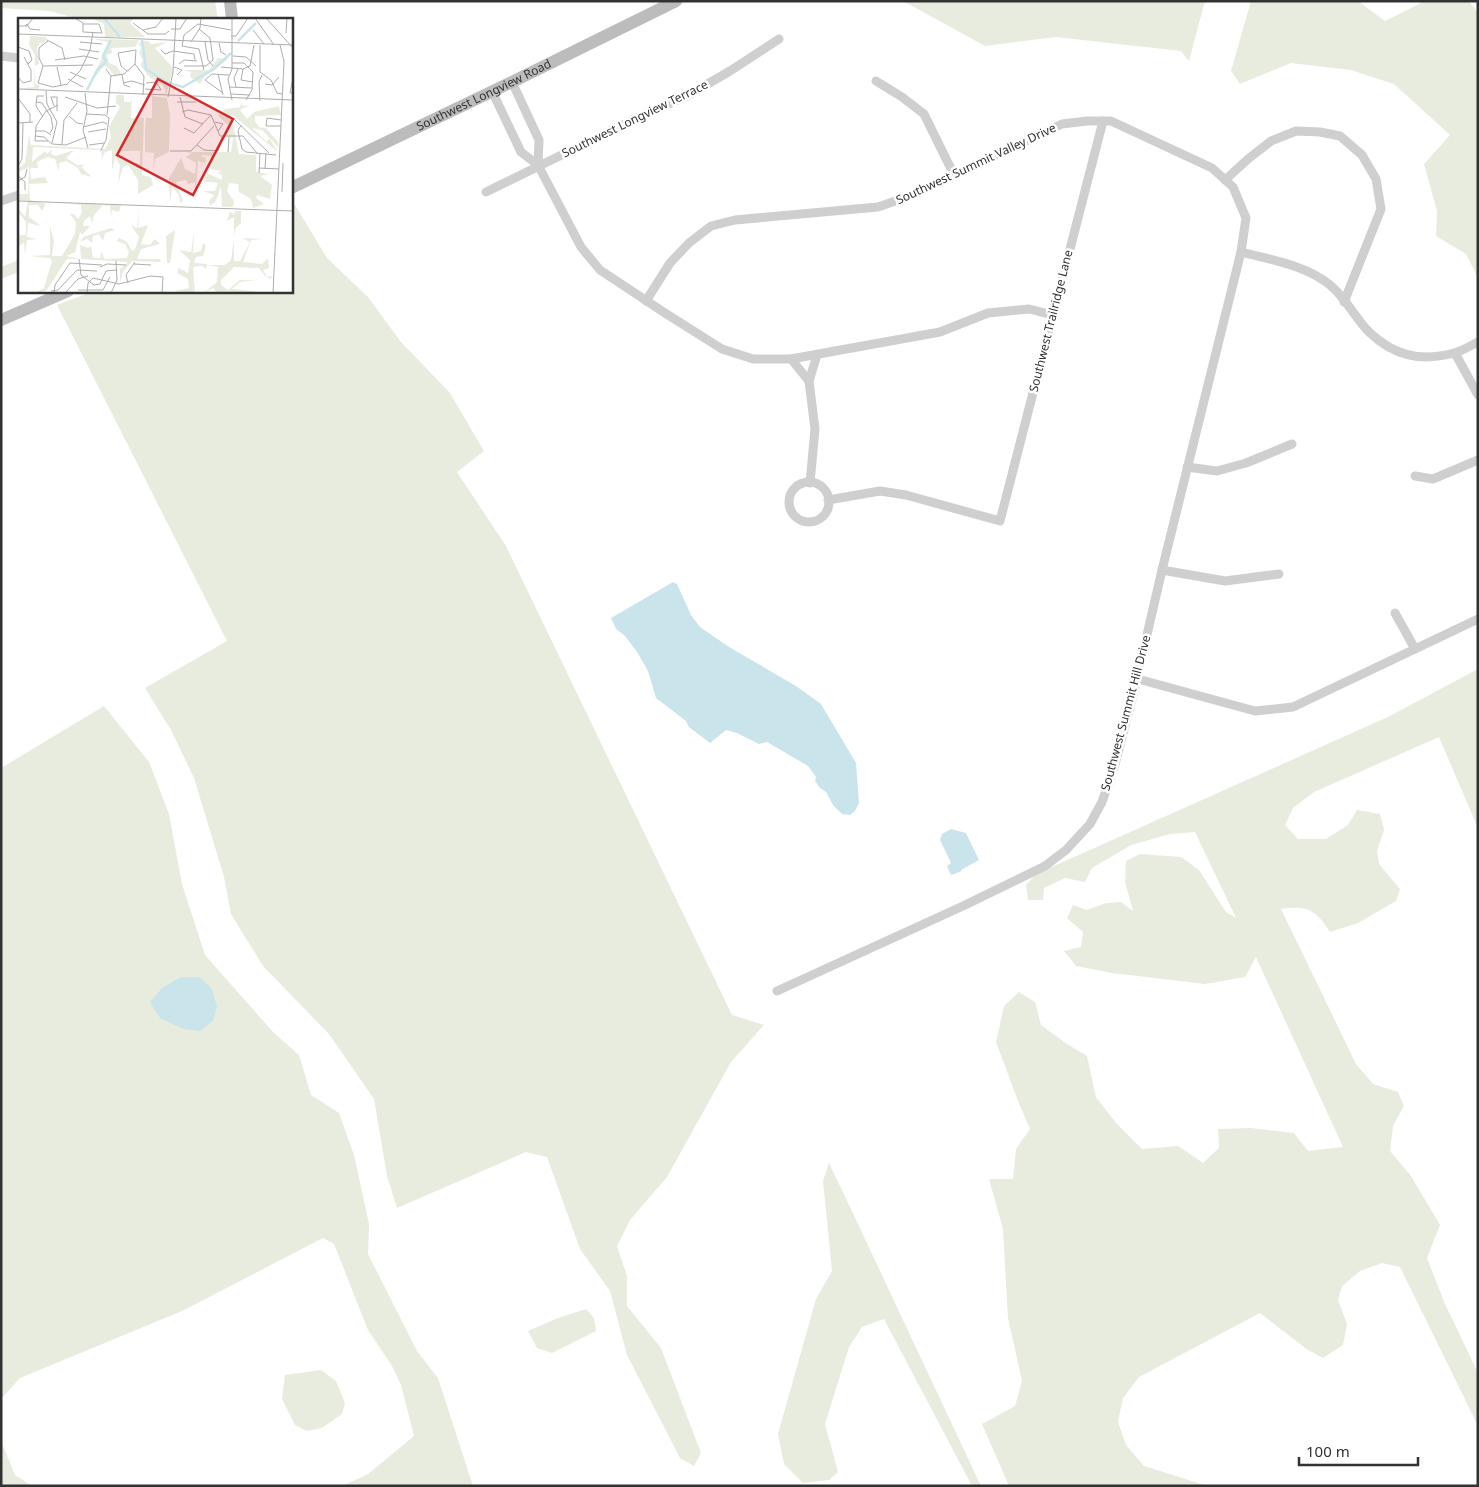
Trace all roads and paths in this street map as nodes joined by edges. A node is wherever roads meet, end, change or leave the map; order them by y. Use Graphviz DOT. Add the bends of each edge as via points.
graph roads {
  1 [pos="230,1"];
  2 [pos="676,1"];
  3 [pos="232,18"];
  4 [pos="779,39"];
  5 [pos="1,56"];
  6 [pos="18,58"];
  7 [pos="876,81"];
  8 [pos="512,82"];
  9 [pos="492,91"];
  10 [pos="1103,120"];
  11 [pos="538,166"];
  12 [pos="954,175"];
  13 [pos="1225,180"];
  14 [pos="292,184"];
  15 [pos="486,192"];
  16 [pos="18,195"];
  17 [pos="1,202"];
  18 [pos="1241,252"];
  19 [pos="66,292"];
  20 [pos="646,300"];
  21 [pos="1344,302"];
  22 [pos="1053,315"];
  23 [pos="1,320"];
  24 [pos="1478,342"];
  25 [pos="1455,353"];
  26 [pos="817,355"];
  27 [pos="791,359"];
  28 [pos="809,382"];
  29 [pos="1478,395"];
  30 [pos="1292,444"];
  31 [pos="1478,460"];
  32 [pos="1187,467"];
  33 [pos="1415,476"];
  34 [pos="810,483"];
  35 [pos="828,500"];
  36 [pos="1162,570"];
  37 [pos="1279,574"];
  38 [pos="1395,612"];
  39 [pos="1478,619"];
  40 [pos="1415,649"];
  41 [pos="1138,679"];
  42 [pos="778,992"];
  1 -- 3 [label="street"];
  2 -- 8 [label="street, Southwest Longview Road"];
  4 -- 11 [label="street, Southwest Longview Terrace" via="687,96"];
  5 -- 6 [label="street"];
  7 -- 12 [label="street" via="924,114"];
  8 -- 9 [label="street, Southwest Longview Road"];
  8 -- 11 [label="street" via="539,140"];
  9 -- 11 [label="street" via="521,152"];
  9 -- 14 [label="street, Southwest Longview Road"];
  10 -- 12 [label="street, Southwest Summit Valley Drive" via="1062,124"];
  10 -- 13 [label="street, Southwest Summit Hill Drive" via="1111,120 1212,168"];
  10 -- 22 [label="street, Southwest Trailridge Lane"];
  11 -- 15 [label="street, Southwest Longview Terrace"];
  11 -- 20 [label="street" via="581,247 600,270"];
  12 -- 20 [label="street, Southwest Summit Valley Drive" via="878,207 735,220 711,226 688,243"];
  13 -- 18 [label="street, Southwest Summit Hill Drive" via="1233,187 1246,218"];
  13 -- 21 [label="street" via="1271,141 1296,130 1340,136 1362,155 1376,179 1381,209"];
  16 -- 17 [label="street"];
  18 -- 21 [label="street" via="1310,272 1331,286"];
  18 -- 32 [label="street, Southwest Summit Hill Drive"];
  19 -- 23 [label="street"];
  20 -- 27 [label="street" via="722,349 753,359"];
  21 -- 25 [label="street" via="1369,332 1389,349 1415,358"];
  22 -- 26 [label="street" via="1029,309 988,312 940,332"];
  22 -- 35 [label="street, Southwest Trailridge Lane" via="1000,521 880,491"];
  24 -- 25 [label="street"];
  25 -- 29 [label="street"];
  26 -- 27 [label="street"];
  26 -- 28 [label="street"];
  27 -- 28 [label="street"];
  28 -- 34 [label="street" via="815,429"];
  30 -- 32 [label="street" via="1217,471"];
  31 -- 33 [label="street" via="1433,479"];
  32 -- 36 [label="street, Southwest Summit Hill Drive"];
  34 -- 35 [label="street" via="819,485"];
  34 -- 35 [label="street" via="798,486 790,496 793,514 804,521 816,520 826,512"];
  36 -- 37 [label="street" via="1224,581"];
  36 -- 41 [label="street, Southwest Summit Hill Drive"];
  38 -- 40 [label="street"];
  39 -- 40 [label="street"];
  40 -- 41 [label="street" via="1292,707 1254,711"];
  41 -- 42 [label="street, Southwest Summit Hill Drive" via="1102,802 1090,824 1066,850 1045,866"];
}
